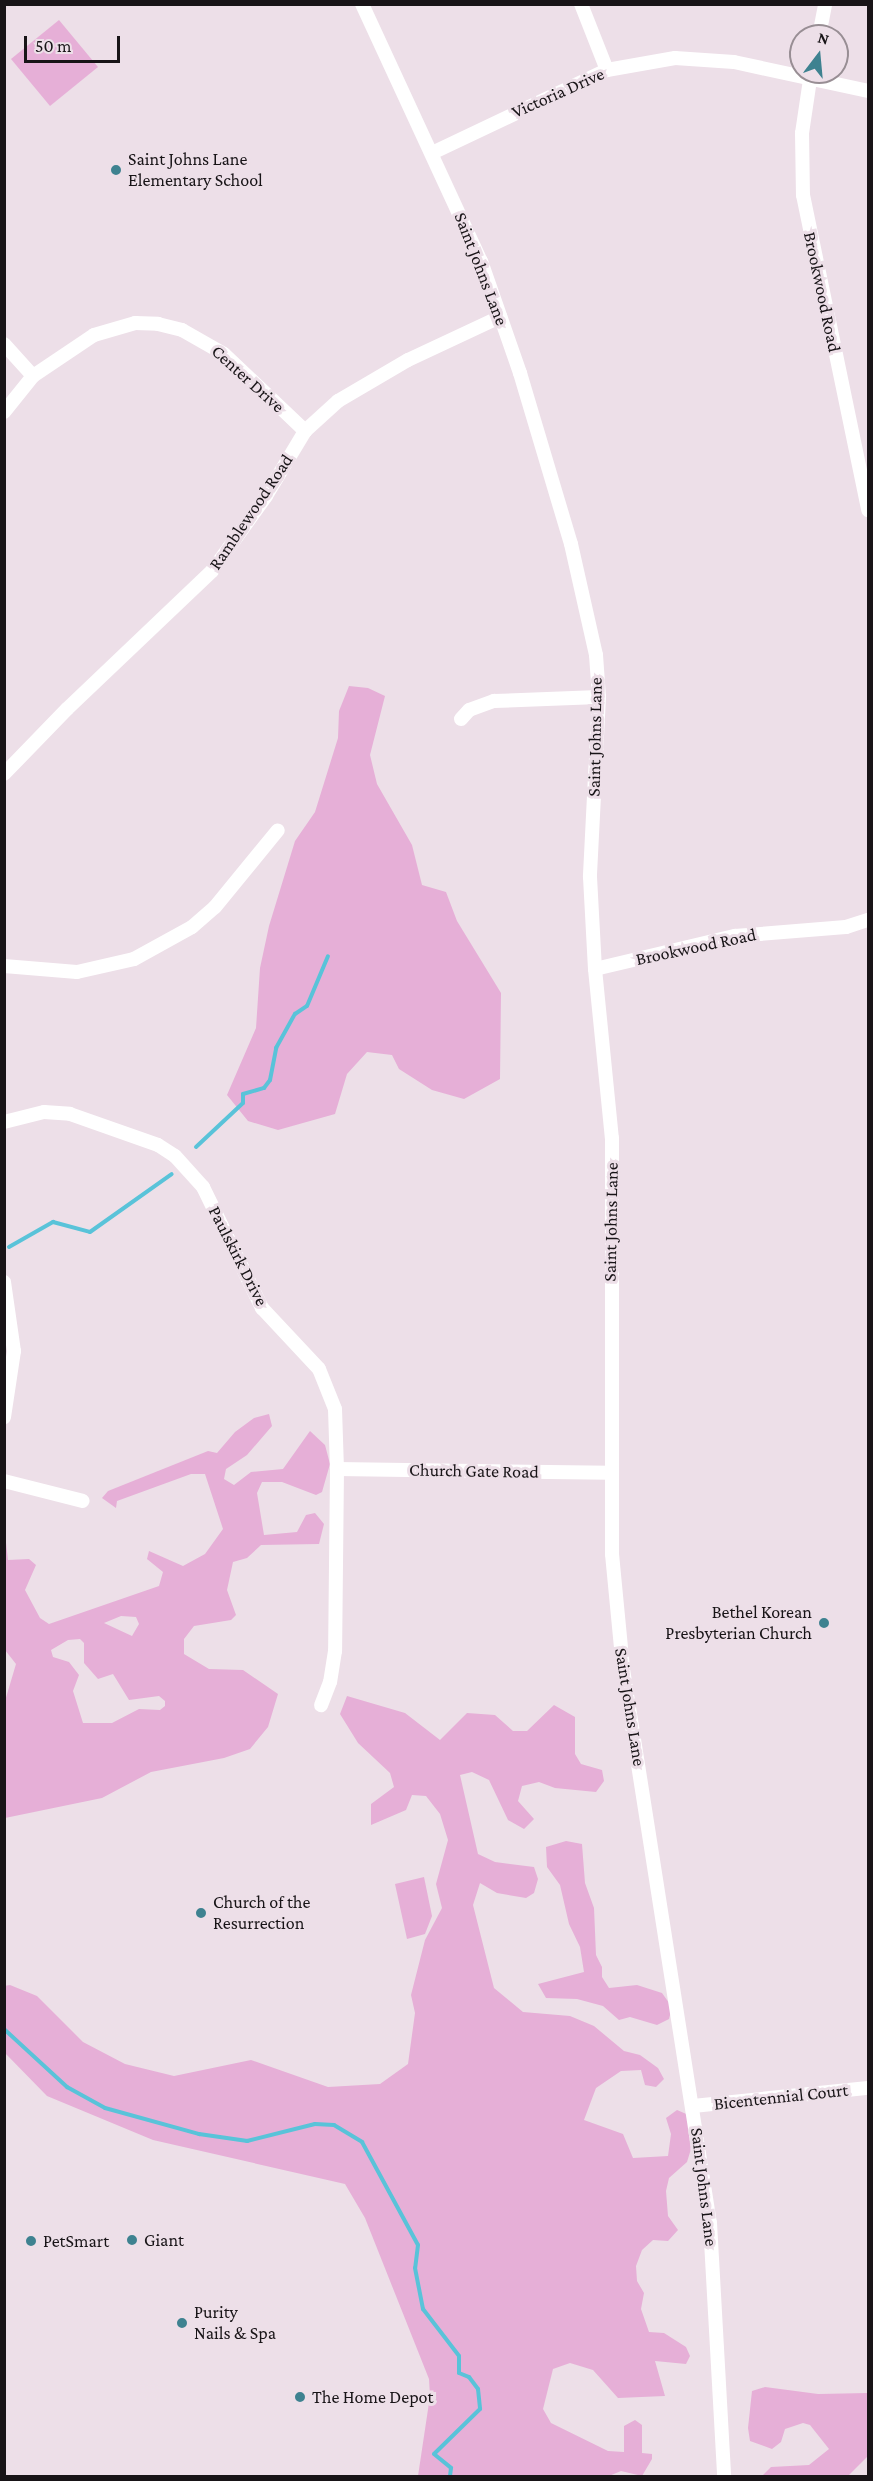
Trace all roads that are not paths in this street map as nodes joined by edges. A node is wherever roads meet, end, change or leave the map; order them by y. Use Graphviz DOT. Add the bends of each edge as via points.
graph roads {
  1 [pos="362,4"];
  2 [pos="580,4"];
  3 [pos="825,4"];
  4 [pos="821,24"];
  5 [pos="606,70"];
  6 [pos="789,72"];
  7 [pos="810,84"];
  8 [pos="841,84"];
  9 [pos="868,91"];
  10 [pos="432,153"];
  11 [pos="500,316"];
  12 [pos="4,344"];
  13 [pos="33,376"];
  14 [pos="4,412"];
  15 [pos="305,431"];
  16 [pos="868,510"];
  17 [pos="599,697"];
  18 [pos="461,719"];
  19 [pos="4,774"];
  20 [pos="278,830"];
  21 [pos="868,920"];
  22 [pos="4,966"];
  23 [pos="595,969"];
  24 [pos="4,1122"];
  25 [pos="4,1282"];
  26 [pos="4,1417"];
  27 [pos="337,1469"];
  28 [pos="610,1473"];
  29 [pos="4,1480"];
  30 [pos="83,1501"];
  31 [pos="321,1705"];
  32 [pos="868,2088"];
  33 [pos="693,2106"];
  34 [pos="724,2476"];
  1 -- 10 [label="street, Saint Johns Lane"];
  2 -- 5 [label="street"];
  3 -- 4 [label="street"];
  5 -- 6 [label="street, Victoria Drive" via="675,58 705,58"];
  5 -- 10 [label="street, Victoria Drive"];
  7 -- 16 [label="street, Brookwood Road" via="802,133 803,195"];
  8 -- 9 [label="street, Victoria Drive"];
  10 -- 11 [label="street, Saint Johns Lane" via="481,261"];
  11 -- 15 [label="street, Ramblewood Road" via="368,381"];
  11 -- 17 [label="street, Saint Johns Lane" via="582,583 597,655"];
  12 -- 13 [label="street"];
  13 -- 14 [label="street, Center Drive"];
  13 -- 15 [label="street, Center Drive" via="94,335 135,323 158,324 197,337 224,354"];
  15 -- 19 [label="street, Ramblewood Road" via="266,496 212,571"];
  17 -- 18 [label="street" via="494,701 469,710"];
  17 -- 23 [label="street, Saint Johns Lane" via="590,877"];
  20 -- 22 [label="street" via="215,907 192,927 134,959 77,972"];
  21 -- 23 [label="street, Brookwood Road" via="846,927 735,936"];
  23 -- 28 [label="street, Saint Johns Lane" via="612,1147"];
  24 -- 27 [label="street, Paulskirk Drive" via="44,1112 70,1114 158,1145 189,1168 203,1187 262,1308 319,1370 334,1409"];
  25 -- 26 [label="street" via="14,1351"];
  27 -- 28 [label="street, Church Gate Road"];
  27 -- 31 [label="street, Paulskirk Drive" via="335,1651"];
  28 -- 33 [label="street, Saint Johns Lane" via="612,1554 623,1669"];
  29 -- 30 [label="street"];
  32 -- 33 [label="street, Bicentennial Court"];
  33 -- 34 [label="street, Saint Johns Lane" via="710,2223"];
}
